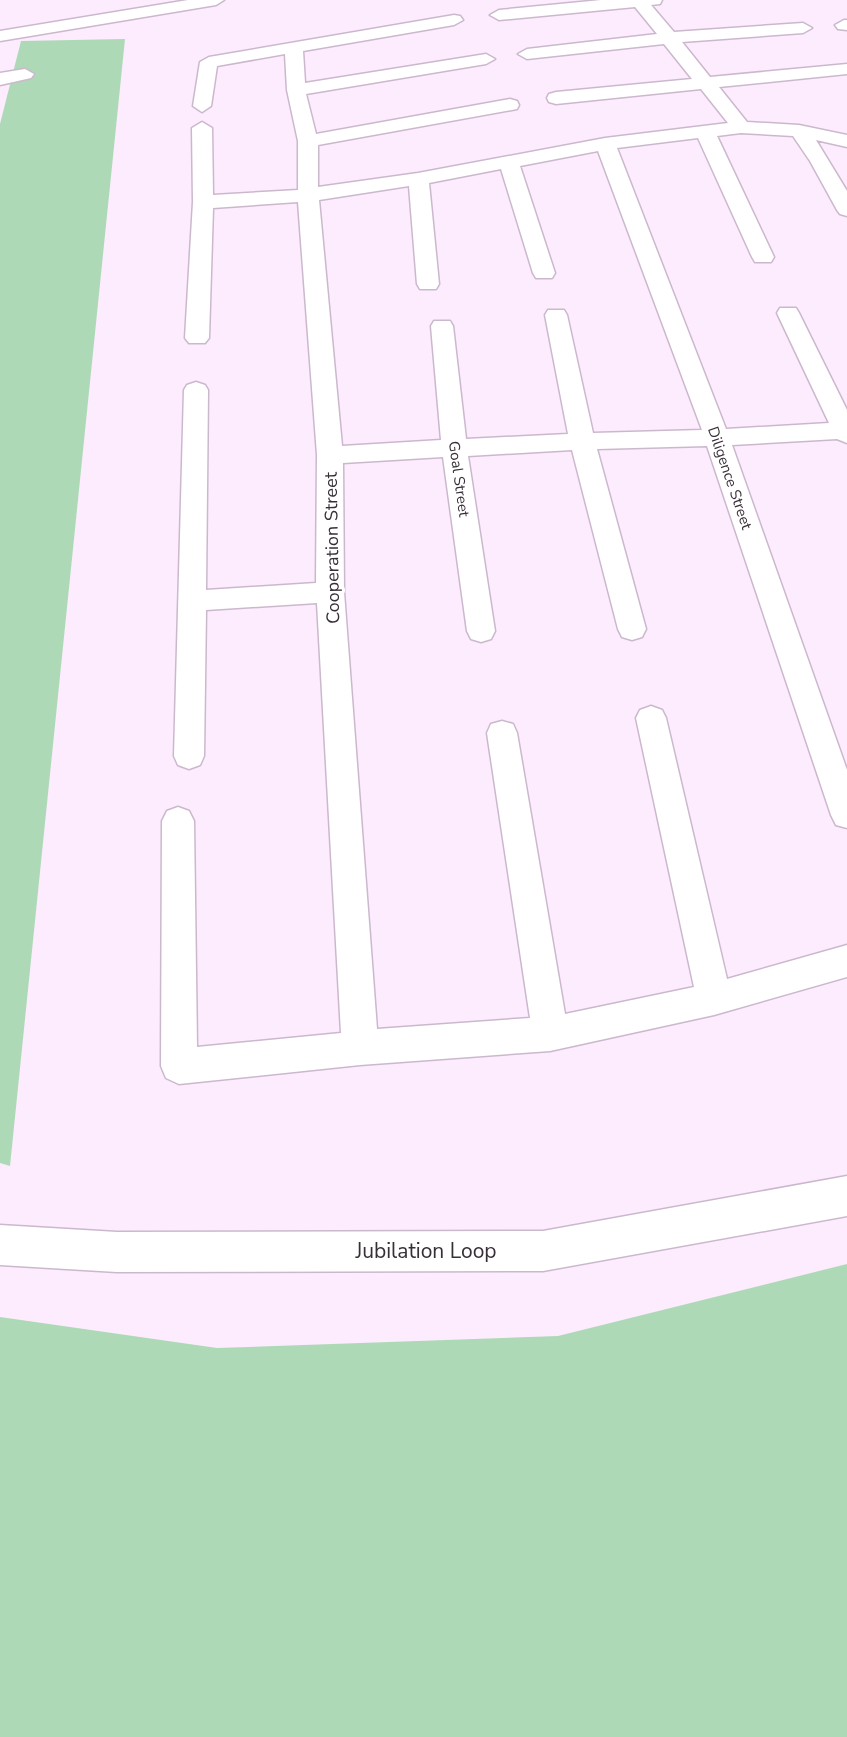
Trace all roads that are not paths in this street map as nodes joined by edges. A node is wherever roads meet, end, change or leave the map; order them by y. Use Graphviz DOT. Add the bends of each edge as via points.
graph roads {
  1 [pos="216,0"];
  2 [pos="647,1"];
  3 [pos="499,15"];
  4 [pos="454,20"];
  5 [pos="803,28"];
  6 [pos="0,36"];
  7 [pos="669,38"];
  8 [pos="294,49"];
  9 [pos="527,54"];
  10 [pos="486,60"];
  11 [pos="847,69"];
  12 [pos="25,74"];
  13 [pos="0,79"];
  14 [pos="703,82"];
  15 [pos="297,90"];
  16 [pos="556,98"];
  17 [pos="510,105"];
  18 [pos="202,106"];
  19 [pos="741,127"];
  20 [pos="202,128"];
  21 [pos="799,131"];
  22 [pos="705,132"];
  23 [pos="308,141"];
  24 [pos="847,141"];
  25 [pos="605,144"];
  26 [pos="509,162"];
  27 [pos="418,179"];
  28 [pos="308,195"];
  29 [pos="203,202"];
  30 [pos="847,210"];
  31 [pos="763,257"];
  32 [pos="544,273"];
  33 [pos="428,284"];
  34 [pos="788,313"];
  35 [pos="556,315"];
  36 [pos="442,326"];
  37 [pos="197,338"];
  38 [pos="196,390"];
  39 [pos="846,431"];
  40 [pos="717,438"];
  41 [pos="582,441"];
  42 [pos="454,447"];
  43 [pos="330,454"];
  44 [pos="330,592"];
  45 [pos="191,601"];
  46 [pos="632,629"];
  47 [pos="481,631"];
  48 [pos="651,717"];
  49 [pos="502,733"];
  50 [pos="189,756"];
  51 [pos="847,815"];
  52 [pos="178,821"];
  53 [pos="847,961"];
  54 [pos="714,999"];
  55 [pos="549,1034"];
  56 [pos="360,1048"];
  57 [pos="847,1196"];
  58 [pos="0,1245"];
  1 -- 6 [label="street"];
  2 -- 3 [label="street"];
  2 -- 7 [label="street"];
  4 -- 8 [label="street"];
  5 -- 7 [label="street"];
  7 -- 9 [label="street"];
  7 -- 14 [label="street"];
  8 -- 15 [label="street, Cooperation Street"];
  8 -- 18 [label="street" via="209,62"];
  10 -- 15 [label="street"];
  11 -- 14 [label="street"];
  12 -- 13 [label="street"];
  14 -- 16 [label="street"];
  14 -- 19 [label="street"];
  15 -- 23 [label="street, Cooperation Street"];
  17 -- 23 [label="street"];
  19 -- 21 [label="street"];
  19 -- 22 [label="street"];
  20 -- 29 [label="street"];
  21 -- 24 [label="street"];
  21 -- 30 [label="street"];
  22 -- 25 [label="street"];
  22 -- 31 [label="street"];
  23 -- 28 [label="street, Cooperation Street"];
  25 -- 26 [label="street"];
  25 -- 40 [label="street, Diligence Street"];
  26 -- 27 [label="street"];
  26 -- 32 [label="street"];
  27 -- 28 [label="street"];
  27 -- 33 [label="street"];
  28 -- 29 [label="street"];
  28 -- 43 [label="street, Cooperation Street"];
  29 -- 37 [label="street"];
  34 -- 39 [label="street"];
  35 -- 41 [label="street"];
  36 -- 42 [label="street, Goal Street"];
  38 -- 45 [label="street"];
  39 -- 40 [label="street"];
  40 -- 41 [label="street"];
  40 -- 51 [label="street, Diligence Street"];
  41 -- 42 [label="street"];
  41 -- 46 [label="street"];
  42 -- 43 [label="street"];
  42 -- 47 [label="street, Goal Street"];
  43 -- 44 [label="street, Cooperation Street"];
  44 -- 45 [label="street"];
  44 -- 56 [label="street, Cooperation Street"];
  45 -- 50 [label="street"];
  48 -- 54 [label="street"];
  49 -- 55 [label="street"];
  52 -- 56 [label="street" via="179,1066"];
  53 -- 54 [label="street"];
  54 -- 55 [label="street"];
  55 -- 56 [label="street"];
  57 -- 58 [label="street, Jubilation Loop" via="543,1251 117,1252"];
}
